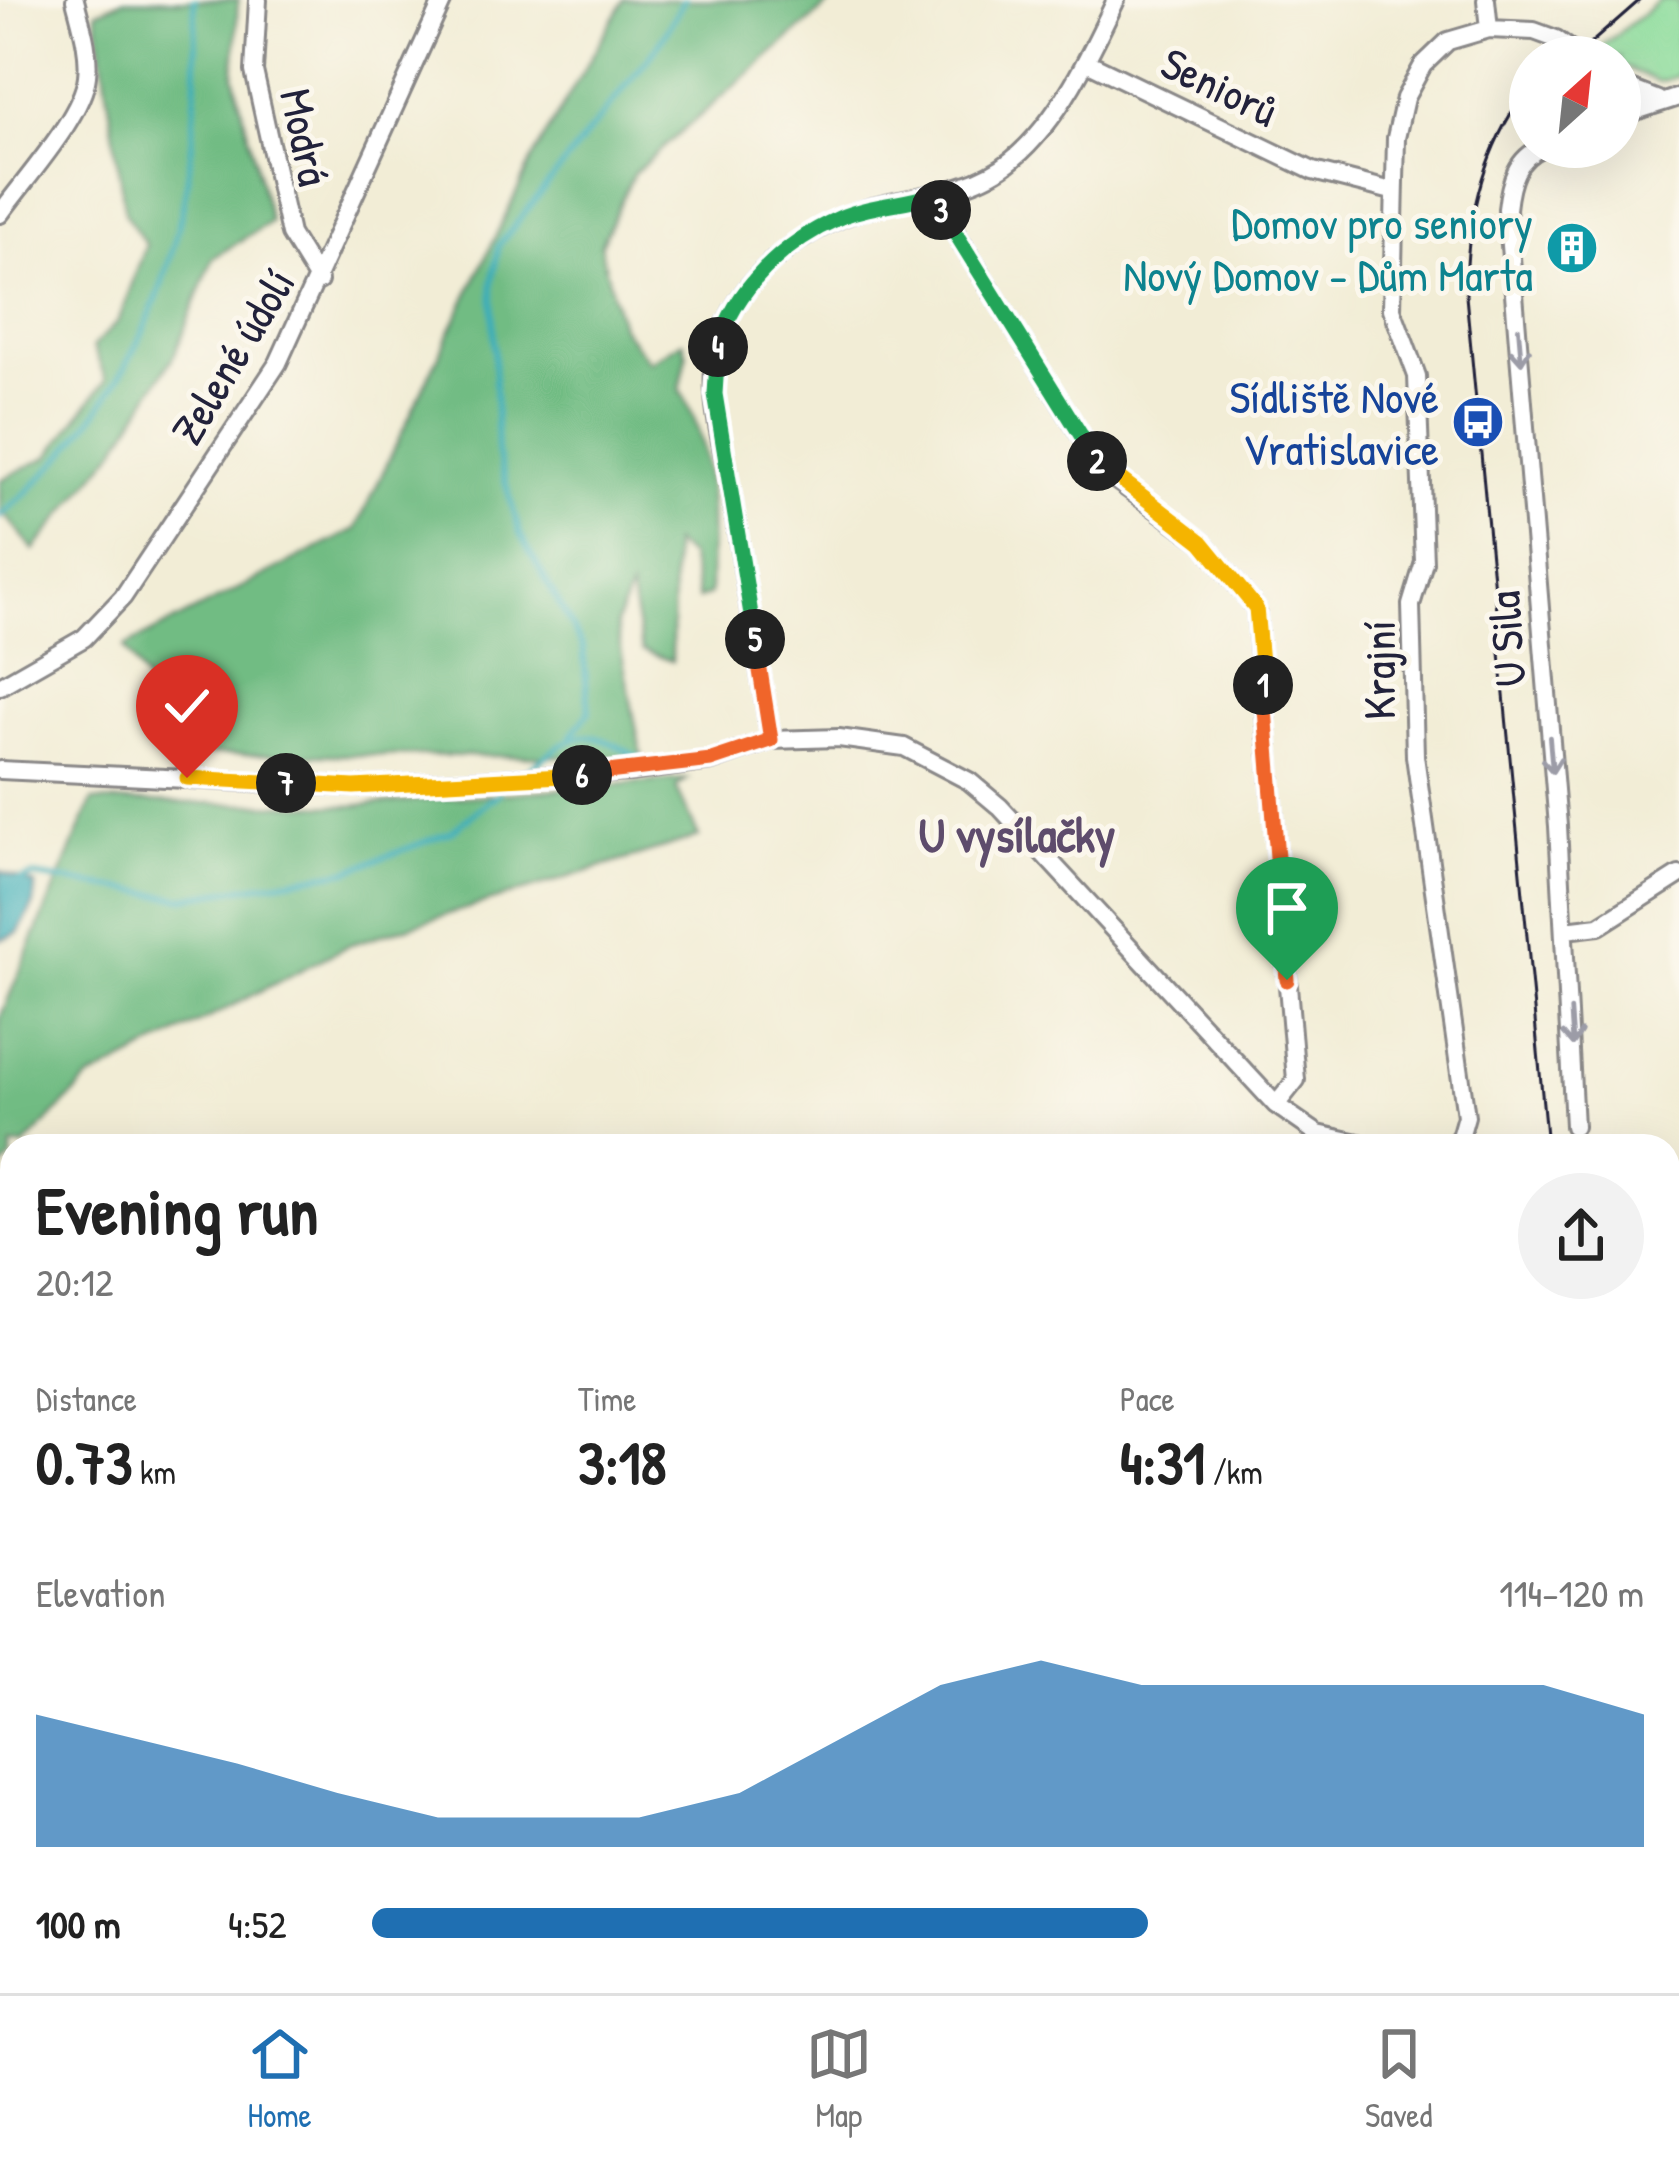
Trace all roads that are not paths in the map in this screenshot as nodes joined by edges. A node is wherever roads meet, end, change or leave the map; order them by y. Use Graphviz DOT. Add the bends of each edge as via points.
graph roads {
  1 [pos="74,0"];
  2 [pos="258,0"];
  3 [pos="443,0"];
  4 [pos="1116,0"];
  5 [pos="1486,0"];
  6 [pos="1489,29"];
  7 [pos="1543,36"];
  8 [pos="1089,63"];
  9 [pos="1641,93"];
  10 [pos="1679,97"];
  11 [pos="1659,100"];
  12 [pos="1641,107"];
  13 [pos="1518,168"];
  14 [pos="1392,191"];
  15 [pos="932,195"];
  16 [pos="0,214"];
  17 [pos="319,281"];
  18 [pos="0,686"];
  19 [pos="771,740"];
  20 [pos="0,770"];
  21 [pos="1679,875"];
  22 [pos="1565,930"];
  23 [pos="1276,1105"];
  24 [pos="1574,1126"];
  25 [pos="1322,1134"];
  26 [pos="1461,1134"];
  1 -- 16 [label="street" via="87,60 80,101"];
  2 -- 17 [label="street, Modrá" via="254,70 290,234"];
  3 -- 17 [label="street, Zelené údolí"];
  4 -- 8 [label="street"];
  5 -- 6 [label="street"];
  6 -- 7 [label="street"];
  6 -- 14 [label="street" via="1448,41 1423,65 1405,98"];
  8 -- 14 [label="street, Seniorů" via="1313,171"];
  8 -- 15 [label="street, Seniorů" via="1015,158"];
  9 -- 11 [label="street"];
  10 -- 11 [label="street"];
  11 -- 12 [label="street"];
  13 -- 22 [label="street, U Sila, one-way" via="1507,209"];
  14 -- 26 [label="street, Krajní" via="1392,310 1417,376 1419,425 1424,562 1411,605 1415,756 1466,1116"];
  15 -- 19 [label="street, Seniorů" via="839,218 761,274 723,329 714,375"];
  15 -- 23 [label="street" via="1102,470 1202,542 1256,608 1296,1080"];
  17 -- 18 [label="street, Zelené údolí" via="278,363 123,596 84,638"];
  19 -- 20 [label="street" via="711,760 629,772 354,787"];
  19 -- 23 [label="street" via="885,742 969,781"];
  21 -- 22 [label="street" via="1599,926"];
  22 -- 24 [label="street, U Sila, one-way"];
  23 -- 25 [label="street"];
}
